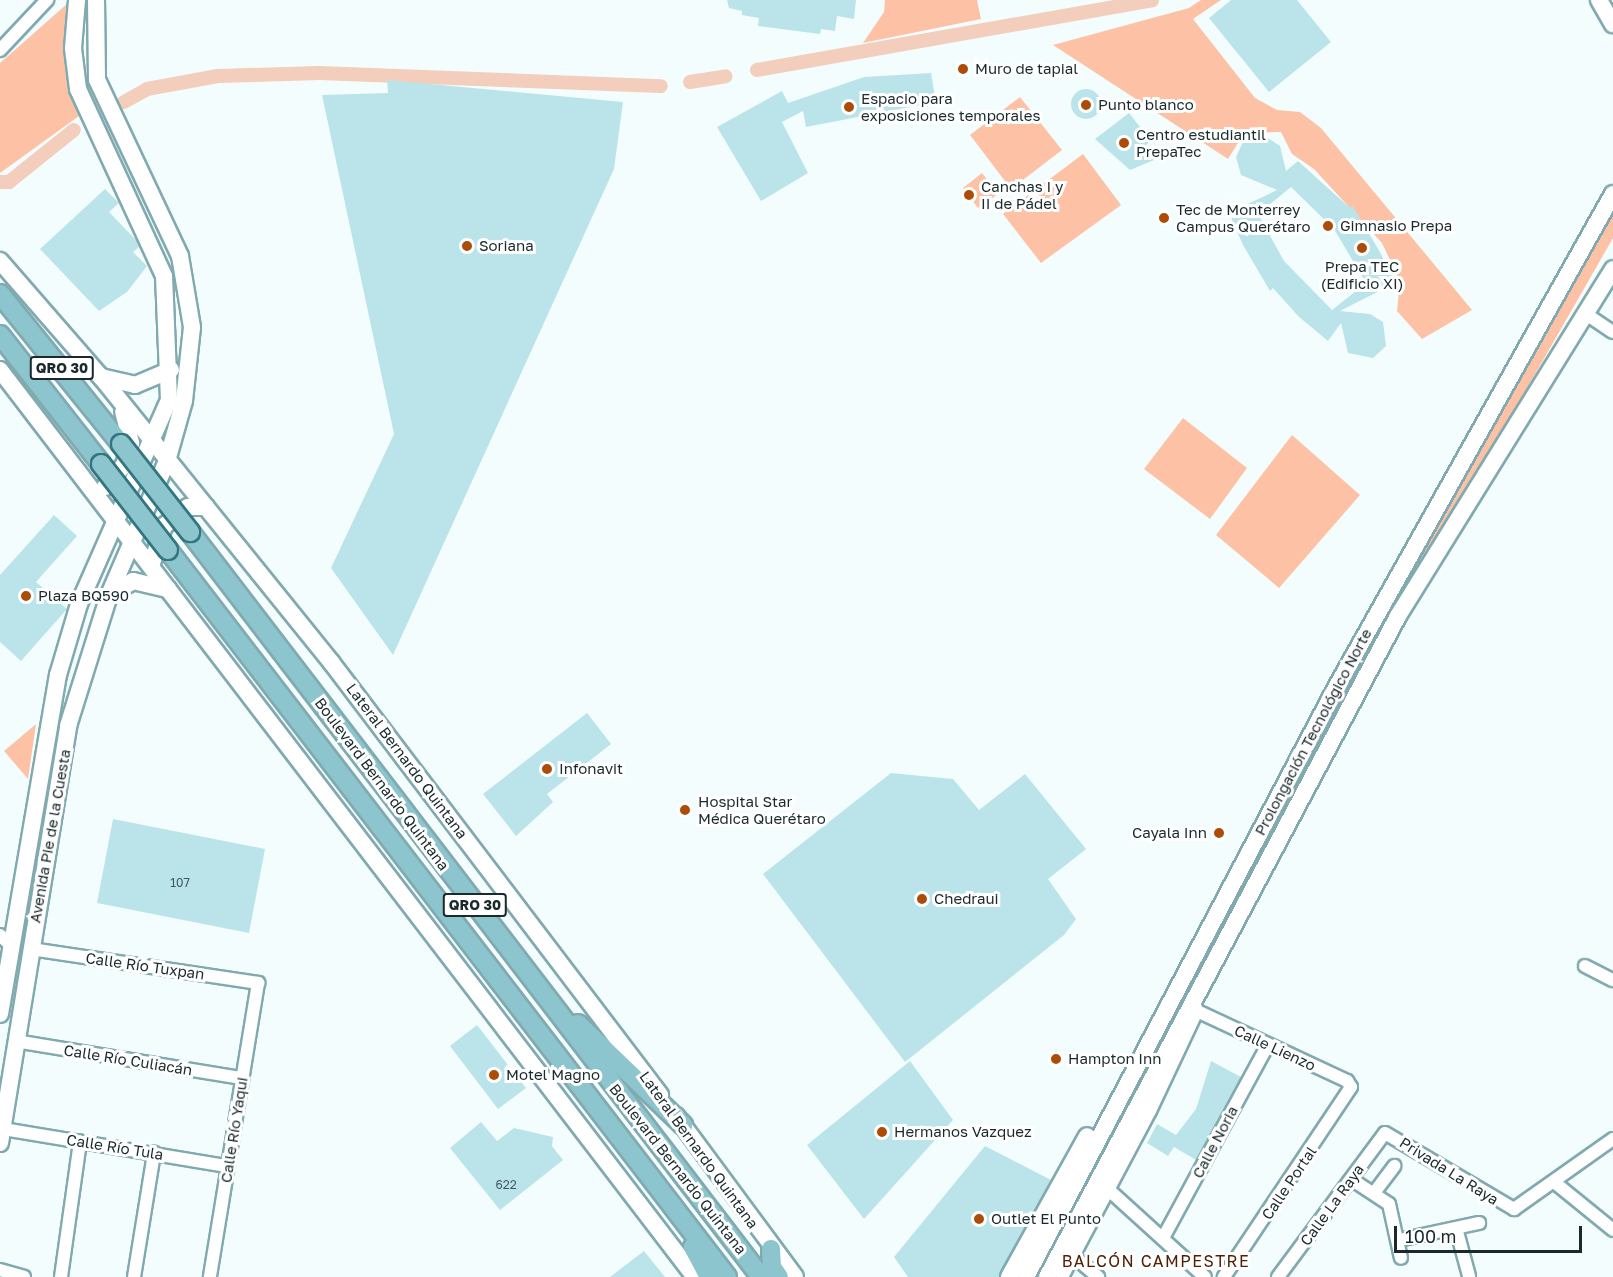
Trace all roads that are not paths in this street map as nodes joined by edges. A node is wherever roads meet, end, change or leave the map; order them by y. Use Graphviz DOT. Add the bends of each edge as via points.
graph roads {
  1 [pos="47,0"];
  2 [pos="77,0"];
  3 [pos="96,0"];
  4 [pos="1599,0"];
  5 [pos="1613,24"];
  6 [pos="0,50"];
  7 [pos="1613,194"];
  8 [pos="0,261"];
  9 [pos="1613,269"];
  10 [pos="0,294"];
  11 [pos="1586,314"];
  12 [pos="1613,332"];
  13 [pos="0,335"];
  14 [pos="0,370"];
  15 [pos="171,370"];
  16 [pos="101,377"];
  17 [pos="120,402"];
  18 [pos="176,403"];
  19 [pos="151,441"];
  20 [pos="168,461"];
  21 [pos="95,489"];
  22 [pos="206,507"];
  23 [pos="116,516"];
  24 [pos="131,537"];
  25 [pos="151,566"];
  26 [pos="168,589"];
  27 [pos="109,595"];
  28 [pos="1337,686"];
  29 [pos="1354,696"];
  30 [pos="6,940"];
  31 [pos="31,949"];
  32 [pos="1585,966"];
  33 [pos="533,980"];
  34 [pos="1613,980"];
  35 [pos="258,983"];
  36 [pos="1195,1006"];
  37 [pos="0,1014"];
  38 [pos="15,1041"];
  39 [pos="1268,1045"];
  40 [pos="1143,1049"];
  41 [pos="242,1078"];
  42 [pos="1351,1087"];
  43 [pos="683,1125"];
  44 [pos="1385,1133"];
  45 [pos="1,1136"];
  46 [pos="1613,1139"];
  47 [pos="80,1141"];
  48 [pos="154,1152"];
  49 [pos="227,1166"];
  50 [pos="1394,1167"];
  51 [pos="1351,1179"];
  52 [pos="1554,1182"];
  53 [pos="1110,1191"];
  54 [pos="1374,1194"];
  55 [pos="666,1198"];
  56 [pos="1479,1223"];
  57 [pos="1456,1228"];
  58 [pos="1613,1230"];
  59 [pos="1163,1238"];
  60 [pos="1399,1240"];
  61 [pos="771,1249"];
  62 [pos="1073,1256"];
  63 [pos="1401,1258"];
  64 [pos="0,1270"];
  65 [pos="1468,1276"];
  66 [pos="24,1277"];
  67 [pos="61,1277"];
  68 [pos="134,1277"];
  69 [pos="210,1277"];
  70 [pos="695,1277"];
  71 [pos="709,1277"];
  72 [pos="726,1277"];
  73 [pos="761,1277"];
  74 [pos="779,1277"];
  75 [pos="795,1277"];
  76 [pos="1009,1277"];
  77 [pos="1026,1277"];
  78 [pos="1047,1277"];
  79 [pos="1062,1277"];
  80 [pos="1098,1277"];
  81 [pos="1205,1277"];
  82 [pos="1224,1277"];
  83 [pos="1278,1277"];
  1 -- 6 [label="street"];
  2 -- 15 [label="main road" via="73,48 78,89 164,276"];
  3 -- 18 [label="main road" via="97,80 180,256 189,294 192,327"];
  4 -- 5 [label="main road"];
  7 -- 28 [label="main road, Prolongación Tecnológico Norte"];
  8 -- 16 [label="main road, Lateral Bernardo Quintana"];
  9 -- 11 [label="main road, Prolongación Tecnológico Norte"];
  10 -- 33 [label="main road, Boulevard Bernardo Quintana / QRO 30, bridge" via="190,532"];
  11 -- 12 [label="street"];
  11 -- 29 [label="main road, Prolongación Tecnológico Norte" via="1411,593"];
  13 -- 55 [label="main road, Boulevard Bernardo Quintana / QRO 30, bridge"];
  14 -- 21 [label="main road"];
  15 -- 16 [label="main road" via="135,385"];
  15 -- 18 [label="main road"];
  16 -- 17 [label="main road, Lateral Bernardo Quintana"];
  17 -- 19 [label="main road, Lateral Bernardo Quintana"];
  17 -- 21 [label="main road" via="131,443 114,480"];
  18 -- 19 [label="main road, Avenida Pie de la Cuesta"];
  18 -- 20 [label="main road, Avenida Pie de la Cuesta"];
  19 -- 20 [label="main road, Lateral Bernardo Quintana"];
  19 -- 23 [label="main road, Avenida Pie de la Cuesta"];
  20 -- 22 [label="main road, Lateral Bernardo Quintana"];
  20 -- 24 [label="main road, Avenida Pie de la Cuesta"];
  21 -- 23 [label="main road"];
  22 -- 25 [label="main road" via="188,507 164,526"];
  22 -- 43 [label="main road, Lateral Bernardo Quintana" via="338,670"];
  23 -- 24 [label="main road"];
  23 -- 30 [label="main road, Avenida Pie de la Cuesta" via="79,604 50,708"];
  24 -- 25 [label="main road"];
  24 -- 27 [label="main road, Avenida Pie de la Cuesta"];
  25 -- 26 [label="main road"];
  26 -- 27 [label="main road" via="133,581"];
  26 -- 70 [label="main road"];
  27 -- 31 [label="main road, Avenida Pie de la Cuesta" via="68,726"];
  28 -- 29 [label="main road"];
  28 -- 40 [label="main road, Prolongación Tecnológico Norte"];
  29 -- 36 [label="main road, Prolongación Tecnológico Norte"];
  30 -- 37 [label="main road, Avenida Pie de la Cuesta"];
  31 -- 35 [label="street, Calle Río Tuxpan"];
  31 -- 38 [label="main road, Avenida Pie de la Cuesta"];
  32 -- 34 [label="street"];
  33 -- 43 [label="main road"];
  33 -- 73 [label="main road, Boulevard Bernardo Quintana / QRO 30"];
  35 -- 41 [label="street, Calle Río Yaqui"];
  36 -- 39 [label="street, Calle Lienzo"];
  36 -- 53 [label="street"];
  36 -- 78 [label="main road, Prolongación Tecnológico Norte"];
  38 -- 41 [label="street, Calle Río Culiacán"];
  38 -- 45 [label="main road, Avenida Pie de la Cuesta"];
  39 -- 42 [label="street, Calle Lienzo" via="1347,1080"];
  39 -- 59 [label="street, Calle Noria"];
  40 -- 76 [label="main road" via="1070,1163"];
  40 -- 77 [label="main road, Prolongación Tecnológico Norte"];
  41 -- 49 [label="street, Calle Río Yaqui"];
  42 -- 82 [label="street, Calle Portal"];
  43 -- 61 [label="main road, Lateral Bernardo Quintana"];
  44 -- 51 [label="street, Calle La Raya"];
  44 -- 52 [label="street, Privada La Raya" via="1514,1209"];
  45 -- 47 [label="street, Calle Río Tula"];
  46 -- 52 [label="street"];
  47 -- 48 [label="street, Calle Río Tula"];
  47 -- 67 [label="street"];
  48 -- 49 [label="street, Calle Río Tula"];
  48 -- 68 [label="street"];
  49 -- 69 [label="street, Calle Río Yaqui"];
  50 -- 54 [label="street"];
  51 -- 54 [label="street"];
  51 -- 83 [label="street, Calle La Raya"];
  52 -- 58 [label="street"];
  53 -- 59 [label="street"];
  53 -- 62 [label="street"];
  54 -- 60 [label="street" via="1389,1204"];
  55 -- 71 [label="main road"];
  55 -- 72 [label="main road, Boulevard Bernardo Quintana / QRO 30"];
  56 -- 57 [label="street"];
  57 -- 60 [label="street"];
  57 -- 65 [label="street"];
  59 -- 81 [label="street"];
  60 -- 63 [label="street"];
  61 -- 74 [label="main road" via="772,1267"];
  61 -- 75 [label="main road, Lateral Bernardo Quintana"];
  62 -- 79 [label="street"];
  62 -- 80 [label="street"];
  64 -- 66 [label="street"];
}
